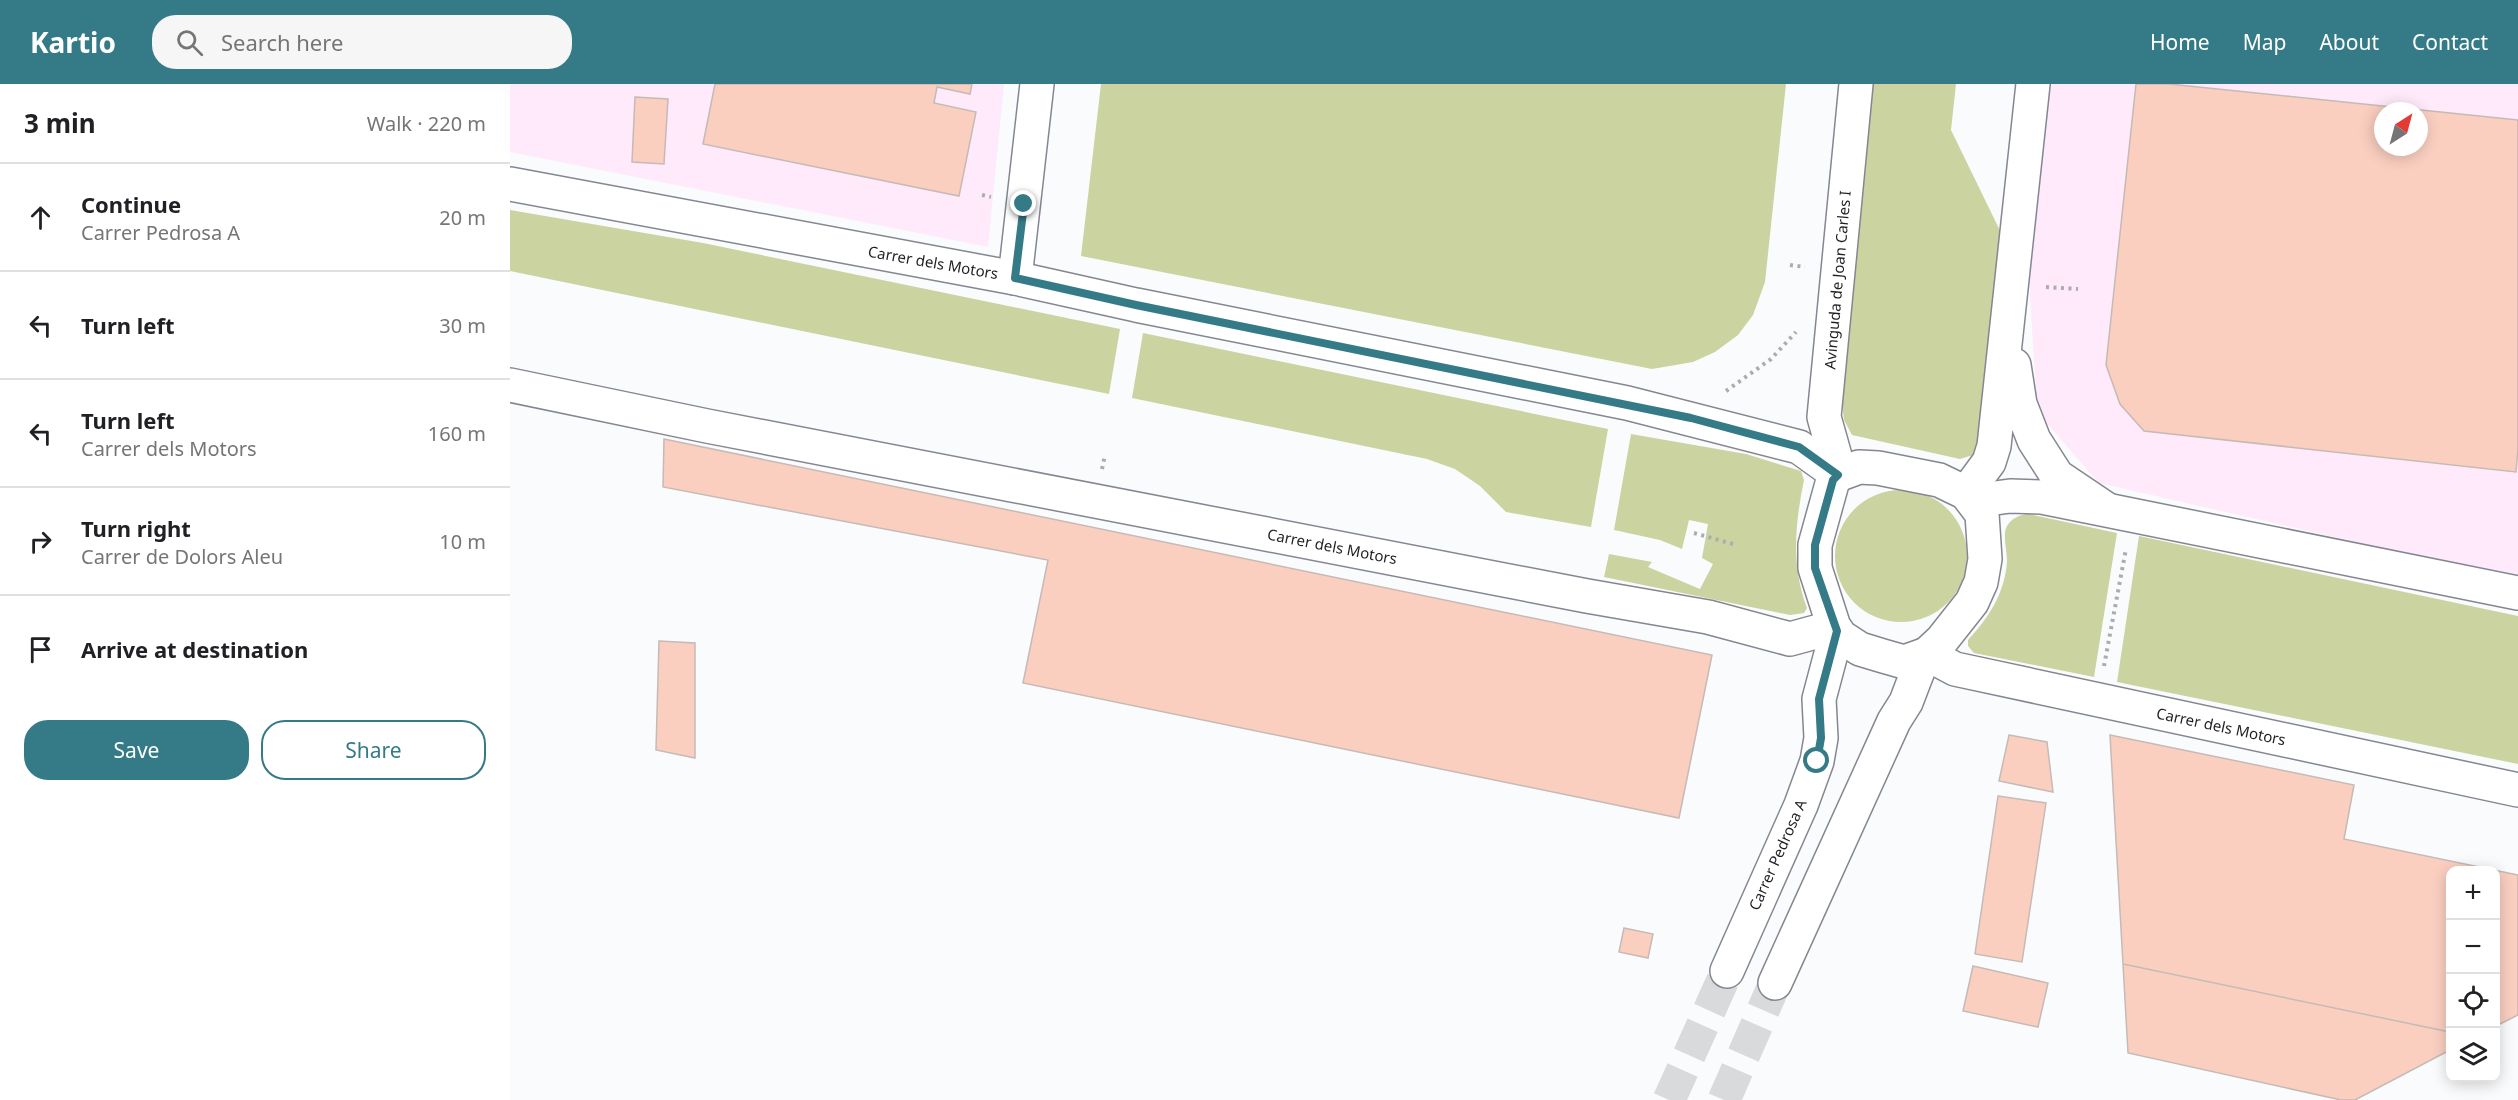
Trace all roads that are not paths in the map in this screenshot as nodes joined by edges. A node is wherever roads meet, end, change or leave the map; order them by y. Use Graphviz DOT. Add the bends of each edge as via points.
graph roads {
  1 [pos="1037,84"];
  2 [pos="1856,84"];
  3 [pos="2033,84"];
  4 [pos="510,184"];
  5 [pos="1015,278"];
  6 [pos="2008,321"];
  7 [pos="510,385"];
  8 [pos="1839,475"];
  9 [pos="1969,497"];
  10 [pos="2106,509"];
  11 [pos="2518,593"];
  12 [pos="1836,629"];
  13 [pos="1926,655"];
  14 [pos="2518,790"];
  15 [pos="1726,971"];
  16 [pos="1775,983"];
  1 -- 5 [label="street"];
  2 -- 8 [label="street, Avinguda de Joan Carles I" via="1824,417"];
  3 -- 6 [label="street"];
  4 -- 5 [label="street, Carrer dels Motors"];
  5 -- 8 [label="street, Carrer dels Motors" via="1691,418 1799,447"];
  6 -- 9 [label="street" via="1994,446"];
  6 -- 10 [label="street" via="2020,404 2034,440 2056,476"];
  7 -- 12 [label="street, Carrer dels Motors" via="1708,617 1790,639"];
  8 -- 9 [label="street" via="1859,467 1878,468 1939,480"];
  8 -- 12 [label="street" via="1833,480 1815,545 1815,568"];
  9 -- 10 [label="street" via="2042,497"];
  9 -- 13 [label="street" via="1982,514 1985,559 1981,582 1972,602"];
  10 -- 11 [label="street"];
  12 -- 13 [label="street" via="1860,649 1883,656 1904,662"];
  12 -- 15 [label="street, Carrer Pedrosa A" via="1819,699 1821,738 1817,761"];
  13 -- 14 [label="street, Carrer dels Motors" via="1955,669"];
  13 -- 16 [label="street"];
}
